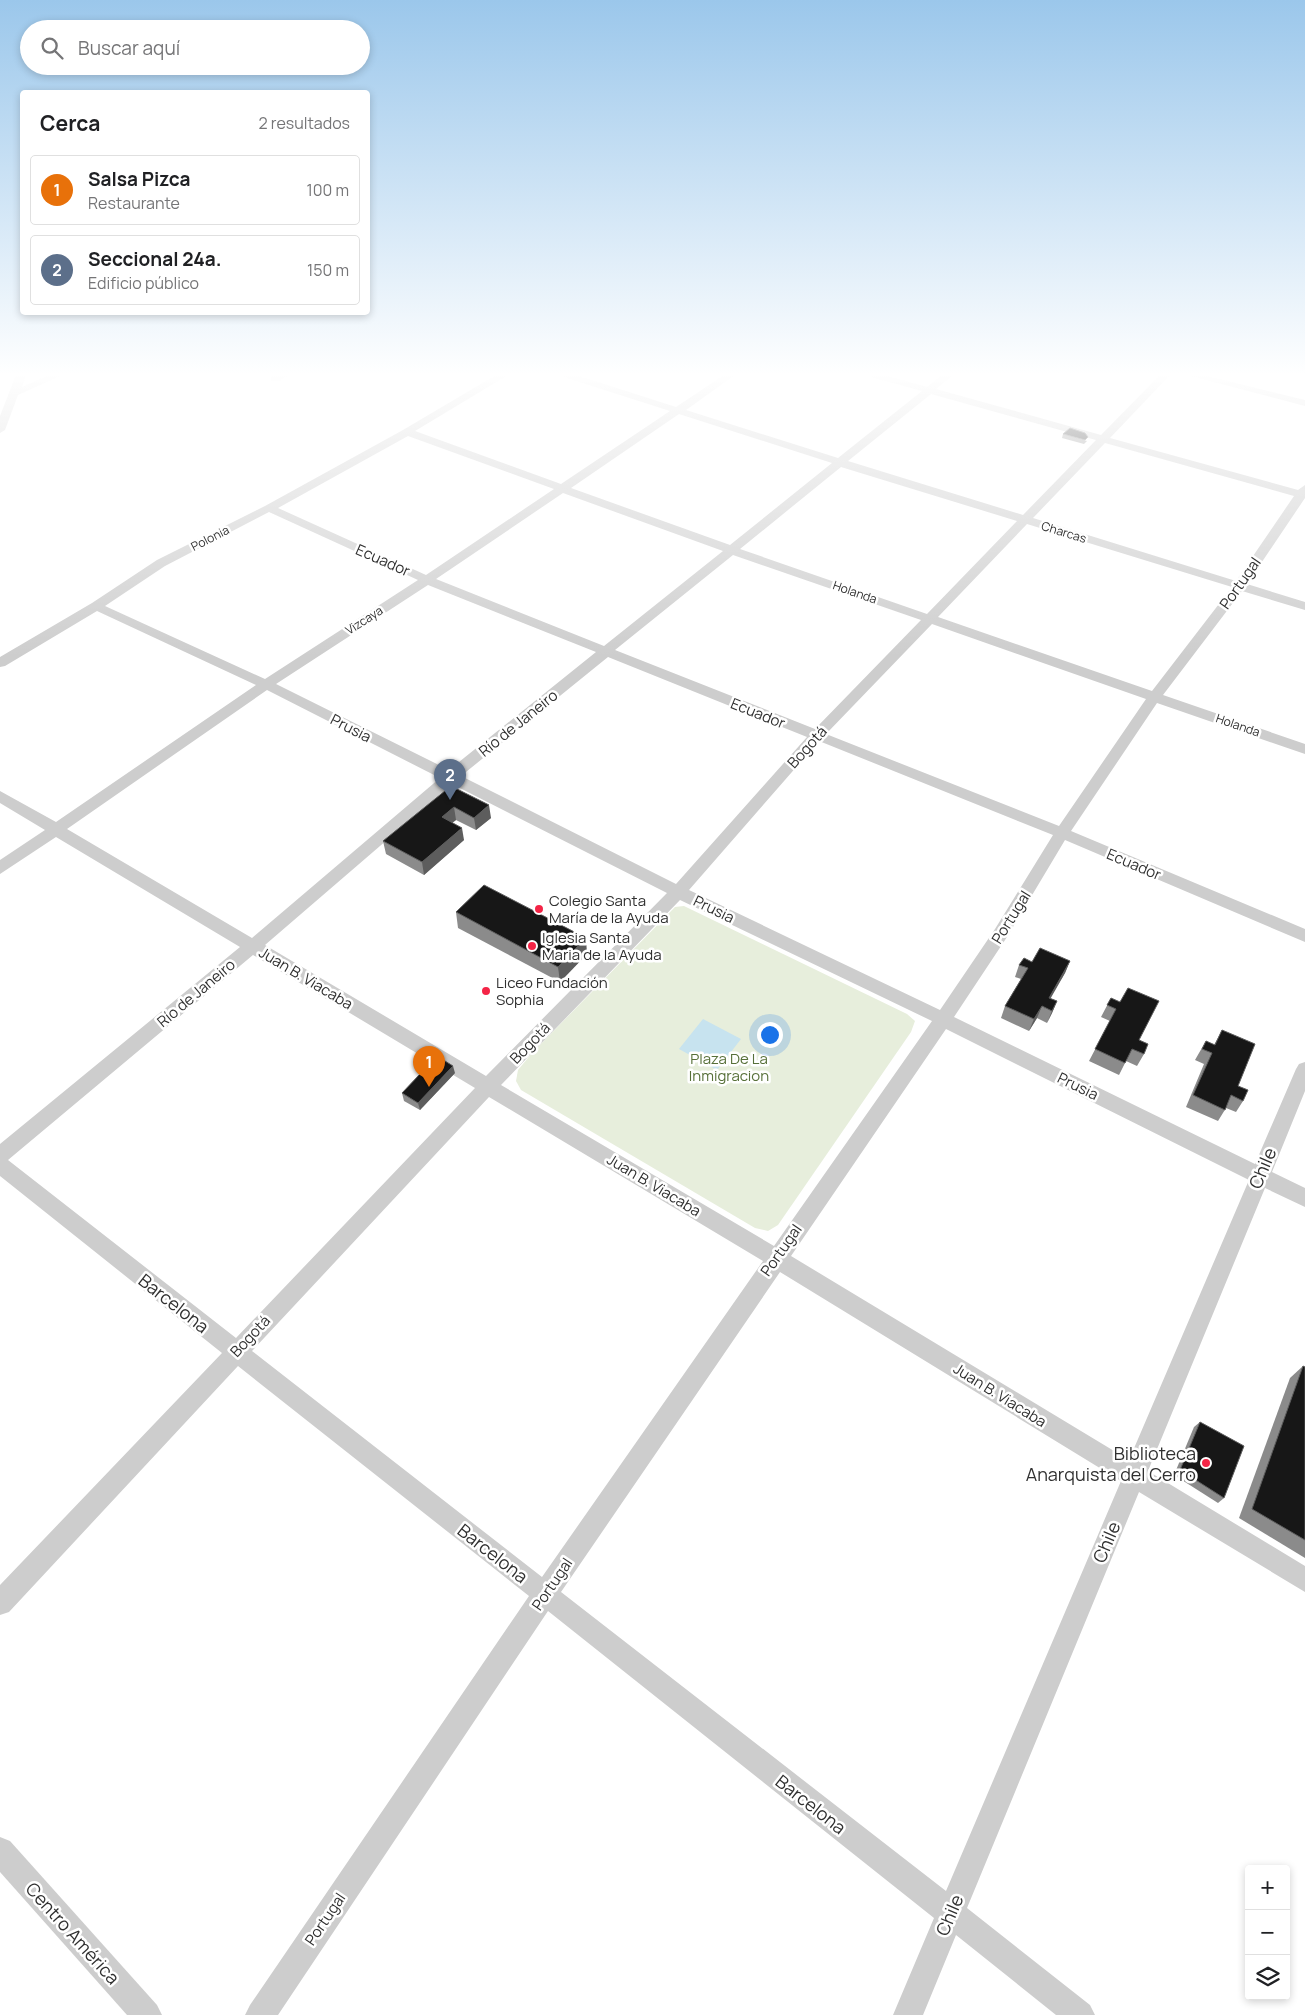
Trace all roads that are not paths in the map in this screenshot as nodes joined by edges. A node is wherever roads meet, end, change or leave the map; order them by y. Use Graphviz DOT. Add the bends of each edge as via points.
graph roads {
  1 [pos="340,469"];
  2 [pos="508,469"];
  3 [pos="588,469"];
  4 [pos="830,469"];
  5 [pos="861,469"];
  6 [pos="1073,469"];
  7 [pos="1216,469"];
  8 [pos="560,488"];
  9 [pos="1304,492"];
  10 [pos="269,508"];
  11 [pos="1024,520"];
  12 [pos="732,550"];
  13 [pos="427,580"];
  14 [pos="1239,586"];
  15 [pos="96,606"];
  16 [pos="1305,606"];
  17 [pos="930,618"];
  18 [pos="607,652"];
  19 [pos="0,663"];
  20 [pos="266,684"];
  21 [pos="1156,696"];
  22 [pos="816,736"];
  23 [pos="1305,749"];
  24 [pos="449,778"];
  25 [pos="0,796"];
  26 [pos="57,830"];
  27 [pos="1062,833"];
  28 [pos="0,868"];
  29 [pos="678,892"];
  30 [pos="1305,936"];
  31 [pos="253,946"];
  32 [pos="943,1019"];
  33 [pos="1305,1068"];
  34 [pos="488,1086"];
  35 [pos="0,1155"];
  36 [pos="0,1165"];
  37 [pos="1258,1175"];
  38 [pos="1305,1198"];
  39 [pos="776,1258"];
  40 [pos="235,1352"];
  41 [pos="1133,1477"];
  42 [pos="1305,1580"];
  43 [pos="545,1594"];
  44 [pos="0,1603"];
  45 [pos="0,1851"];
  46 [pos="950,1913"];
  47 [pos="147,2015"];
  48 [pos="260,2015"];
  49 [pos="908,2015"];
  50 [pos="1080,2015"];
  1 -- 10 [label="street, Polonia"];
  2 -- 8 [label="street, Holanda"];
  3 -- 8 [label="street, Vizcaya"];
  4 -- 12 [label="street, Río de Janeiro"];
  5 -- 11 [label="street, Charcas"];
  6 -- 11 [label="street, Bogotá"];
  7 -- 9 [label="street"];
  8 -- 12 [label="street, Holanda"];
  8 -- 13 [label="street, Vizcaya"];
  9 -- 14 [label="street, Portugal"];
  10 -- 13 [label="street, Ecuador"];
  10 -- 15 [label="street, Polonia" via="161,563"];
  11 -- 14 [label="street, Charcas"];
  11 -- 17 [label="street, Bogotá"];
  12 -- 17 [label="street, Holanda"];
  12 -- 18 [label="street, Río de Janeiro"];
  13 -- 18 [label="street, Ecuador"];
  13 -- 20 [label="street, Vizcaya"];
  14 -- 16 [label="street, Charcas"];
  14 -- 21 [label="street, Portugal"];
  15 -- 19 [label="street, Polonia"];
  15 -- 20 [label="street, Prusia"];
  17 -- 21 [label="street, Holanda"];
  17 -- 22 [label="street, Bogotá"];
  18 -- 22 [label="street, Ecuador"];
  18 -- 24 [label="street, Río de Janeiro"];
  20 -- 24 [label="street, Prusia"];
  20 -- 26 [label="street, Vizcaya"];
  21 -- 23 [label="street, Holanda"];
  21 -- 27 [label="street, Portugal"];
  22 -- 27 [label="street, Ecuador"];
  22 -- 29 [label="street, Bogotá"];
  24 -- 29 [label="street, Prusia"];
  24 -- 31 [label="street, Río de Janeiro"];
  25 -- 26 [label="street, Juan B. Viacaba"];
  26 -- 28 [label="street, Vizcaya"];
  26 -- 31 [label="street, Juan B. Viacaba"];
  27 -- 30 [label="street, Ecuador"];
  27 -- 32 [label="street, Portugal" via="1001,933"];
  29 -- 32 [label="street, Prusia"];
  29 -- 34 [label="street, Bogotá"];
  31 -- 34 [label="street, Juan B. Viacaba"];
  31 -- 35 [label="street, Río de Janeiro"];
  32 -- 37 [label="street, Prusia"];
  32 -- 39 [label="street, Portugal"];
  33 -- 37 [label="street, Chile"];
  34 -- 39 [label="street, Juan B. Viacaba"];
  34 -- 40 [label="street, Bogotá"];
  36 -- 40 [label="street, Barcelona"];
  37 -- 38 [label="street, Prusia"];
  37 -- 41 [label="street, Chile"];
  39 -- 41 [label="street, Juan B. Viacaba"];
  39 -- 43 [label="street, Portugal"];
  40 -- 43 [label="street, Barcelona"];
  40 -- 44 [label="street, Bogotá"];
  41 -- 42 [label="street, Juan B. Viacaba"];
  41 -- 46 [label="street, Chile"];
  43 -- 46 [label="street, Barcelona"];
  43 -- 48 [label="street, Portugal"];
  45 -- 47 [label="street, Centro América"];
  46 -- 49 [label="street, Chile"];
  46 -- 50 [label="street, Barcelona"];
}
